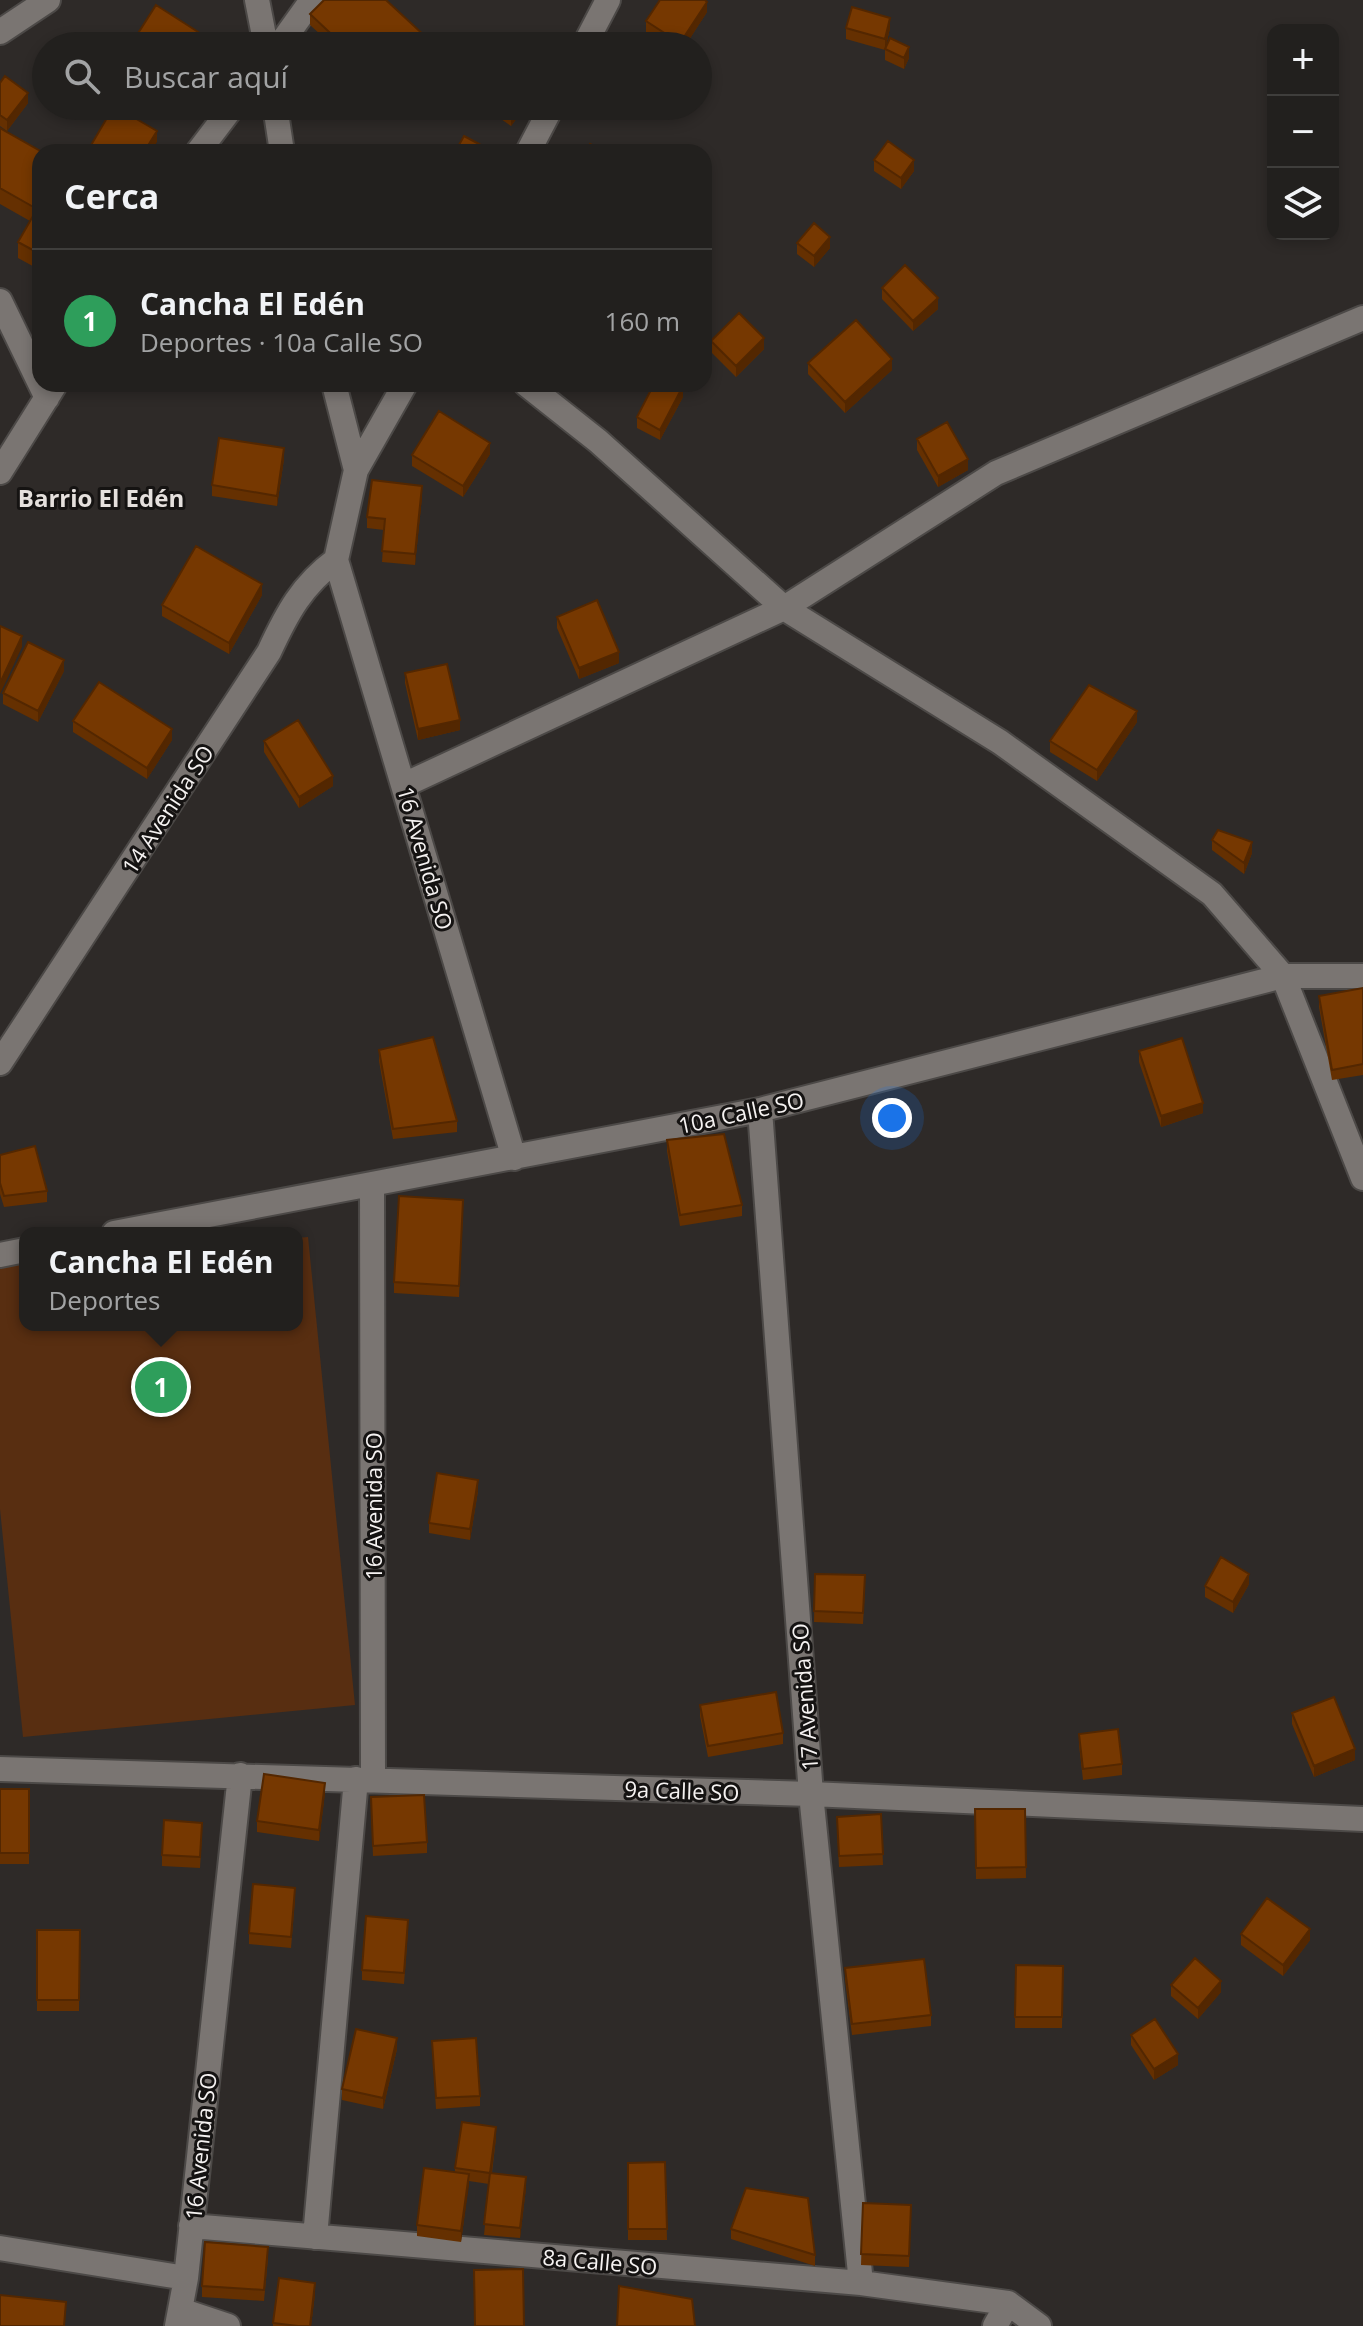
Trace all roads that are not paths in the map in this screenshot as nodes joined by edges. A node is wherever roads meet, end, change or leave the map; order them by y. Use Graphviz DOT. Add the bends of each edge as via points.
graph roads {
  1 [pos="48,0"];
  2 [pos="257,0"];
  3 [pos="312,0"];
  4 [pos="608,0"];
  5 [pos="0,32"];
  6 [pos="263,32"];
  7 [pos="289,32"];
  8 [pos="591,32"];
  9 [pos="222,120"];
  10 [pos="277,120"];
  11 [pos="545,120"];
  12 [pos="204,144"];
  13 [pos="281,144"];
  14 [pos="532,144"];
  15 [pos="0,301"];
  16 [pos="1363,318"];
  17 [pos="32,357"];
  18 [pos="50,392"];
  19 [pos="336,392"];
  20 [pos="400,392"];
  21 [pos="536,392"];
  22 [pos="356,470"];
  23 [pos="0,472"];
  24 [pos="336,560"];
  25 [pos="784,608"];
  26 [pos="404,785"];
  27 [pos="1283,976"];
  28 [pos="1363,976"];
  29 [pos="0,1063"];
  30 [pos="760,1110"];
  31 [pos="514,1158"];
  32 [pos="1363,1178"];
  33 [pos="372,1184"];
  34 [pos="146,1227"];
  35 [pos="0,1769"];
  36 [pos="240,1775"];
  37 [pos="365,1779"];
  38 [pos="811,1794"];
  39 [pos="1363,1819"];
  40 [pos="191,2226"];
  41 [pos="315,2237"];
  42 [pos="0,2248"];
  43 [pos="186,2278"];
  44 [pos="861,2283"];
  45 [pos="1008,2303"];
  46 [pos="178,2318"];
  47 [pos="228,2326"];
  48 [pos="995,2326"];
  49 [pos="1039,2326"];
  1 -- 5 [label="street"];
  2 -- 6 [label="street"];
  3 -- 7 [label="street"];
  4 -- 8 [label="street"];
  9 -- 12 [label="street"];
  10 -- 13 [label="street"];
  11 -- 14 [label="street"];
  15 -- 17 [label="street"];
  16 -- 25 [label="street" via="996,473"];
  18 -- 23 [label="street"];
  19 -- 22 [label="street"];
  20 -- 22 [label="street"];
  21 -- 25 [label="street"];
  22 -- 24 [label="street"];
  24 -- 26 [label="street, 16 Avenida SO"];
  24 -- 29 [label="street, 14 Avenida SO" via="312,577 291,605 269,652"];
  25 -- 26 [label="street"];
  25 -- 27 [label="street" via="1000,742 1212,894"];
  26 -- 31 [label="street, 16 Avenida SO"];
  27 -- 28 [label="street, 10a Calle SO"];
  27 -- 30 [label="street, 10a Calle SO"];
  27 -- 32 [label="street"];
  30 -- 31 [label="street, 10a Calle SO"];
  30 -- 38 [label="street, 17 Avenida SO"];
  31 -- 33 [label="street, 10a Calle SO"];
  33 -- 34 [label="street, 10a Calle SO"];
  33 -- 37 [label="street, 16 Avenida SO"];
  35 -- 36 [label="street, 9a Calle SO"];
  36 -- 37 [label="street, 9a Calle SO"];
  36 -- 40 [label="street, 16 Avenida SO"];
  37 -- 38 [label="street, 9a Calle SO"];
  37 -- 41 [label="street, 16 Avenida SO"];
  38 -- 39 [label="street, 9a Calle SO"];
  38 -- 44 [label="street, 17 Avenida SO"];
  40 -- 41 [label="street, 8a Calle SO"];
  40 -- 43 [label="street, 16 Avenida SO"];
  41 -- 44 [label="street, 8a Calle SO"];
  42 -- 43 [label="street"];
  43 -- 46 [label="street, 16 Avenida SO"];
  44 -- 45 [label="street, 8a Calle SO"];
  45 -- 48 [label="street"];
  45 -- 49 [label="street"];
  46 -- 47 [label="street"];
}
